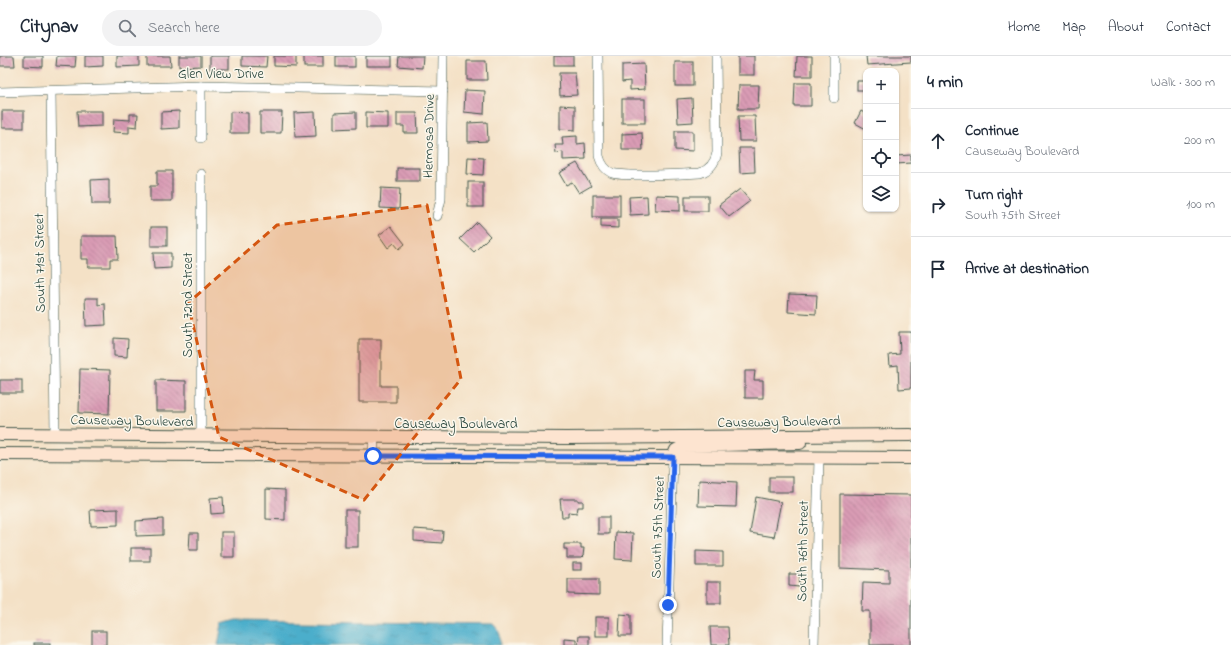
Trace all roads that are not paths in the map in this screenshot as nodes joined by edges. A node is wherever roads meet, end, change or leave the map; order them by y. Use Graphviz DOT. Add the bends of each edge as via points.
graph roads {
  1 [pos="443,56"];
  2 [pos="598,56"];
  3 [pos="716,56"];
  4 [pos="834,56"];
  5 [pos="201,86"];
  6 [pos="51,91"];
  7 [pos="443,91"];
  8 [pos="0,92"];
  9 [pos="834,98"];
  10 [pos="201,138"];
  11 [pos="201,174"];
  12 [pos="436,216"];
  13 [pos="0,434"];
  14 [pos="55,434"];
  15 [pos="827,435"];
  16 [pos="911,435"];
  17 [pos="201,436"];
  18 [pos="374,437"];
  19 [pos="0,454"];
  20 [pos="373,456"];
  21 [pos="673,457"];
  22 [pos="819,458"];
  23 [pos="911,458"];
  24 [pos="667,645"];
  25 [pos="814,645"];
  1 -- 7 [label="street, Hermosa Drive"];
  2 -- 3 [label="street" via="599,156 606,168 615,174 691,174 709,168 717,153"];
  4 -- 9 [label="street"];
  5 -- 6 [label="street, Glen View Drive"];
  5 -- 7 [label="street, Glen View Drive"];
  5 -- 10 [label="street"];
  6 -- 8 [label="street, Glen View Drive"];
  6 -- 14 [label="street, South 71st Street"];
  7 -- 12 [label="street, Hermosa Drive" via="441,199"];
  11 -- 17 [label="street, South 72nd Street"];
  13 -- 14 [label="main road, Causeway Boulevard"];
  14 -- 17 [label="main road, Causeway Boulevard"];
  15 -- 16 [label="main road, Causeway Boulevard"];
  15 -- 18 [label="main road, Causeway Boulevard"];
  15 -- 21 [label="main road" via="812,443 684,446 676,450"];
  17 -- 18 [label="main road, Causeway Boulevard"];
  18 -- 20 [label="street"];
  19 -- 20 [label="main road"];
  20 -- 21 [label="main road"];
  21 -- 22 [label="main road"];
  21 -- 24 [label="street, South 75th Street"];
  22 -- 23 [label="main road"];
  22 -- 25 [label="street, South 76th Street"];
}
